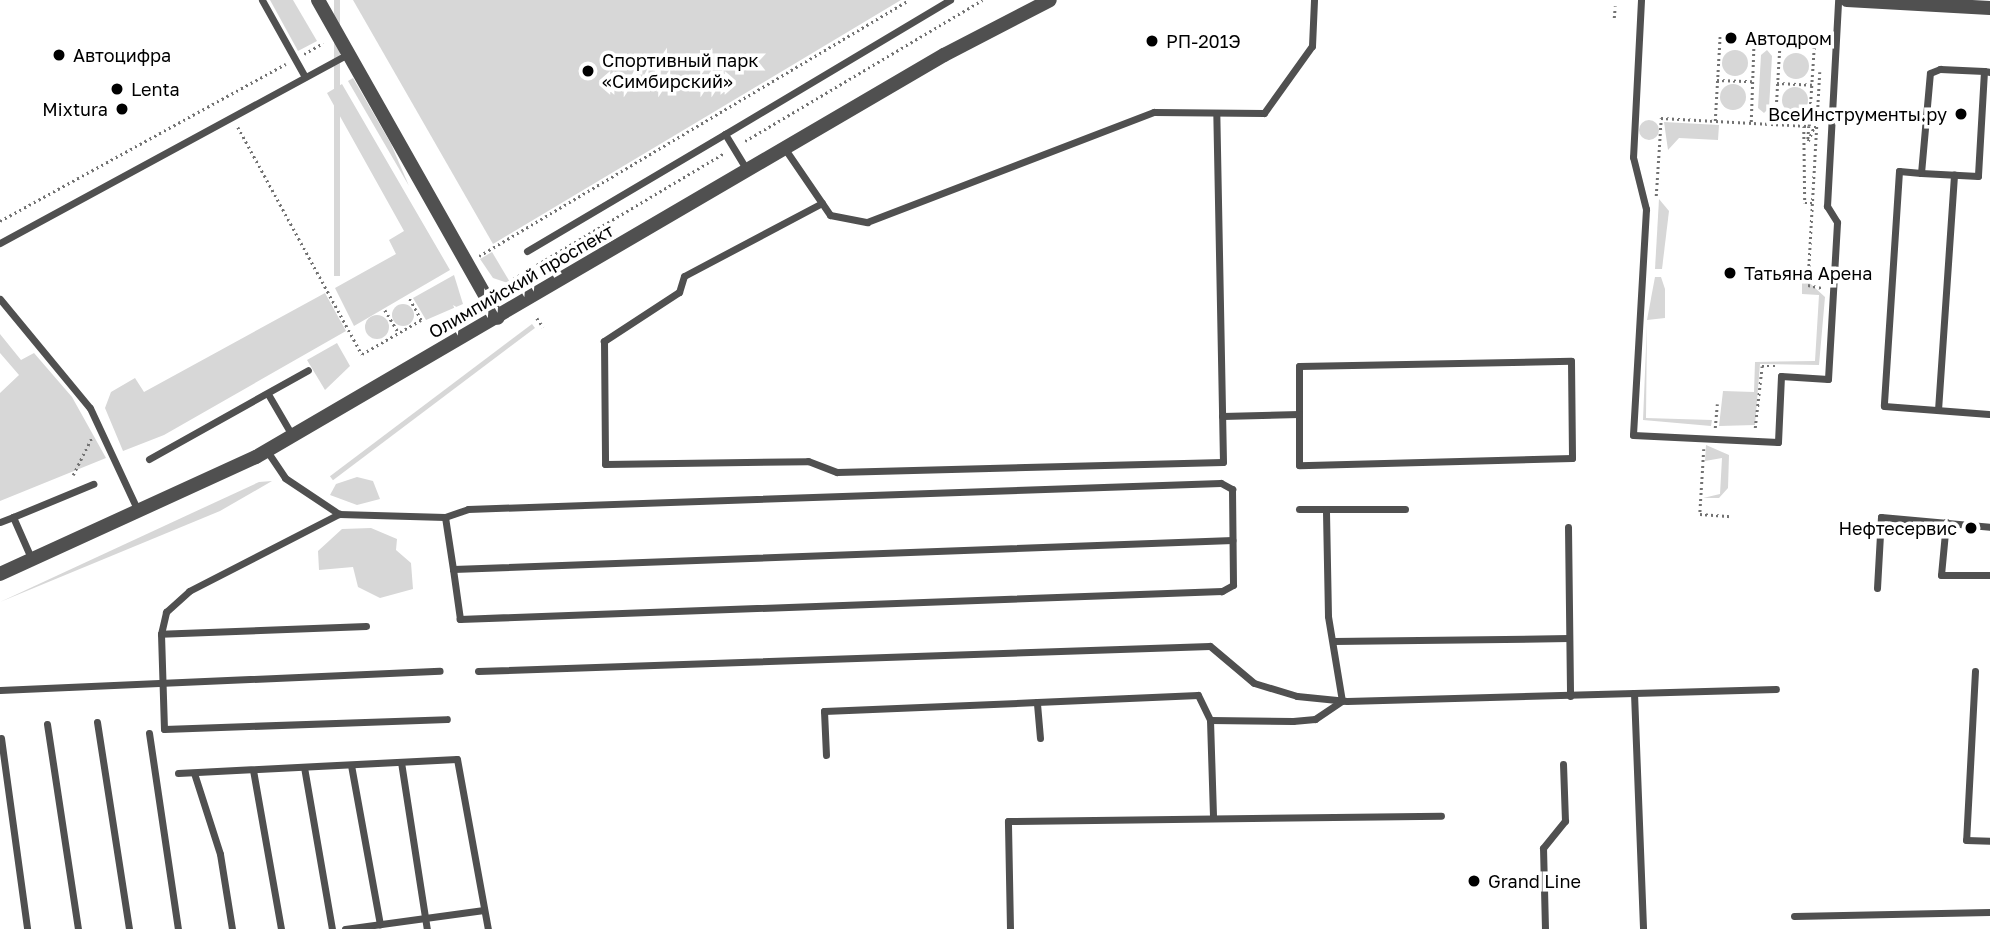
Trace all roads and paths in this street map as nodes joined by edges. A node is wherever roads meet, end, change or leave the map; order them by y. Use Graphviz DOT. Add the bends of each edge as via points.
graph roads {
  1 [pos="262,0"];
  2 [pos="318,0"];
  3 [pos="909,0"];
  4 [pos="950,0"];
  5 [pos="982,0"];
  6 [pos="1050,0"];
  7 [pos="1314,0"];
  8 [pos="1641,0"];
  9 [pos="1838,0"];
  10 [pos="1847,0"];
  11 [pos="1615,6"];
  12 [pos="1990,8"];
  13 [pos="1614,18"];
  14 [pos="1720,35"];
  15 [pos="1754,38"];
  16 [pos="1780,39"];
  17 [pos="323,43"];
  18 [pos="1814,47"];
  19 [pos="348,54"];
  20 [pos="295,59"];
  21 [pos="1820,72"];
  22 [pos="1987,72"];
  23 [pos="305,77"];
  24 [pos="1717,80"];
  25 [pos="1752,81"];
  26 [pos="1777,83"];
  27 [pos="1812,85"];
  28 [pos="223,99"];
  29 [pos="1216,113"];
  30 [pos="232,117"];
  31 [pos="1715,121"];
  32 [pos="1810,121"];
  33 [pos="1817,121"];
  34 [pos="1751,123"];
  35 [pos="1775,124"];
  36 [pos="1807,126"];
  37 [pos="1817,127"];
  38 [pos="1830,128"];
  39 [pos="725,134"];
  40 [pos="734,148"];
  41 [pos="785,149"];
  42 [pos="747,171"];
  43 [pos="1921,173"];
  44 [pos="1954,175"];
  45 [pos="821,203"];
  46 [pos="1812,203"];
  47 [pos="1656,209"];
  48 [pos="0,221"];
  49 [pos="0,243"];
  50 [pos="527,251"];
  51 [pos="467,263"];
  52 [pos="513,279"];
  53 [pos="408,297"];
  54 [pos="1827,297"];
  55 [pos="0,299"];
  56 [pos="385,310"];
  57 [pos="498,318"];
  58 [pos="537,318"];
  59 [pos="543,327"];
  60 [pos="399,333"];
  61 [pos="1788,367"];
  62 [pos="308,370"];
  63 [pos="268,394"];
  64 [pos="1717,404"];
  65 [pos="1938,410"];
  66 [pos="1299,414"];
  67 [pos="1989,414"];
  68 [pos="1222,416"];
  69 [pos="98,423"];
  70 [pos="1702,428"];
  71 [pos="1715,428"];
  72 [pos="1726,429"];
  73 [pos="1748,430"];
  74 [pos="293,436"];
  75 [pos="1704,438"];
  76 [pos="267,450"];
  77 [pos="149,459"];
  78 [pos="73,475"];
  79 [pos="93,484"];
  80 [pos="1299,509"];
  81 [pos="1326,509"];
  82 [pos="1405,509"];
  83 [pos="339,513"];
  84 [pos="139,515"];
  85 [pos="1731,516"];
  86 [pos="13,517"];
  87 [pos="445,517"];
  88 [pos="0,522"];
  89 [pos="1947,522"];
  90 [pos="1568,527"];
  91 [pos="1990,527"];
  92 [pos="1233,540"];
  93 [pos="32,561"];
  94 [pos="453,569"];
  95 [pos="0,574"];
  96 [pos="1990,575"];
  97 [pos="1877,588"];
  98 [pos="366,626"];
  99 [pos="161,634"];
  100 [pos="1569,638"];
  101 [pos="1333,641"];
  102 [pos="440,671"];
  103 [pos="478,671"];
  104 [pos="1975,671"];
  105 [pos="161,683"];
  106 [pos="1776,689"];
  107 [pos="0,690"];
  108 [pos="1634,693"];
  109 [pos="1570,696"];
  110 [pos="1342,701"];
  111 [pos="1037,702"];
  112 [pos="447,719"];
  113 [pos="1210,720"];
  114 [pos="97,722"];
  115 [pos="47,724"];
  116 [pos="149,733"];
  117 [pos="1,738"];
  118 [pos="1040,738"];
  119 [pos="826,755"];
  120 [pos="401,762"];
  121 [pos="1563,764"];
  122 [pos="351,765"];
  123 [pos="304,767"];
  124 [pos="253,770"];
  125 [pos="194,773"];
  126 [pos="178,774"];
  127 [pos="1441,816"];
  128 [pos="1213,818"];
  129 [pos="1990,841"];
  130 [pos="484,910"];
  131 [pos="1990,912"];
  132 [pos="1794,916"];
  133 [pos="425,918"];
  134 [pos="380,924"];
  135 [pos="27,929"];
  136 [pos="78,929"];
  137 [pos="129,929"];
  138 [pos="178,929"];
  139 [pos="232,929"];
  140 [pos="281,929"];
  141 [pos="332,929"];
  142 [pos="345,929"];
  143 [pos="427,929"];
  144 [pos="488,929"];
  145 [pos="1010,929"];
  146 [pos="1545,929"];
  147 [pos="1643,929"];
  1 -- 20 [label="lane"];
  2 -- 19 [label="street"];
  3 -- 51 [label="path"];
  4 -- 39 [label="lane"];
  5 -- 40 [label="path"];
  6 -- 41 [label="street, Олимпийский проспект"];
  7 -- 29 [label="lane" via="1312,46 1264,113"];
  8 -- 75 [label="lane" via="1633,157 1646,209 1633,435"];
  9 -- 38 [label="lane"];
  10 -- 12 [label="street"];
  11 -- 13 [label="path"];
  14 -- 24 [label="path"];
  15 -- 25 [label="path"];
  16 -- 26 [label="path"];
  17 -- 20 [label="path"];
  18 -- 27 [label="path"];
  19 -- 23 [label="lane"];
  19 -- 51 [label="street"];
  20 -- 23 [label="lane"];
  20 -- 28 [label="path"];
  21 -- 33 [label="path"];
  22 -- 43 [label="lane" via="1930,73"];
  22 -- 44 [label="lane" via="1978,176"];
  23 -- 30 [label="lane"];
  24 -- 25 [label="path"];
  24 -- 31 [label="path"];
  25 -- 34 [label="path"];
  26 -- 27 [label="path"];
  26 -- 35 [label="path"];
  27 -- 32 [label="path"];
  28 -- 30 [label="path"];
  28 -- 48 [label="path"];
  29 -- 45 [label="lane" via="1154,111 867,222 830,215"];
  29 -- 68 [label="lane"];
  30 -- 49 [label="lane"];
  30 -- 60 [label="path" via="362,354"];
  31 -- 34 [label="path"];
  31 -- 47 [label="path" via="1661,118"];
  32 -- 33 [label="path"];
  32 -- 36 [label="path"];
  33 -- 37 [label="path"];
  34 -- 35 [label="path"];
  35 -- 36 [label="path"];
  36 -- 37 [label="path" via="1808,141"];
  36 -- 46 [label="path" via="1805,203"];
  37 -- 38 [label="path"];
  37 -- 46 [label="path"];
  38 -- 75 [label="lane" via="1826,206 1837,222 1828,379 1781,376 1778,442"];
  39 -- 40 [label="lane"];
  39 -- 50 [label="lane"];
  40 -- 42 [label="lane"];
  40 -- 52 [label="path"];
  41 -- 42 [label="street, Олимпийский проспект"];
  41 -- 45 [label="lane"];
  42 -- 57 [label="street, Олимпийский проспект"];
  43 -- 44 [label="lane"];
  43 -- 65 [label="lane" via="1899,171 1884,406"];
  44 -- 65 [label="lane"];
  45 -- 68 [label="lane" via="684,276 679,292 604,341 605,464 808,461 837,472 1223,462"];
  46 -- 54 [label="path" via="1808,285 1821,287"];
  51 -- 57 [label="street"];
  53 -- 60 [label="path" via="421,320"];
  55 -- 69 [label="lane"];
  56 -- 60 [label="path"];
  57 -- 74 [label="street, Олимпийский проспект"];
  58 -- 59 [label="path"];
  61 -- 73 [label="path" via="1762,366 1759,423"];
  62 -- 63 [label="lane"];
  63 -- 74 [label="lane"];
  63 -- 77 [label="lane"];
  64 -- 71 [label="path"];
  65 -- 67 [label="lane"];
  66 -- 66 [label="lane" via="1299,465 1572,458 1571,361 1298,366"];
  66 -- 68 [label="lane"];
  69 -- 78 [label="path"];
  69 -- 84 [label="lane"];
  70 -- 71 [label="path"];
  71 -- 72 [label="path"];
  74 -- 76 [label="street, Олимпийский проспект"];
  75 -- 85 [label="path" via="1700,514"];
  76 -- 83 [label="lane" via="285,478"];
  76 -- 84 [label="street, Олимпийский проспект"];
  79 -- 86 [label="lane"];
  80 -- 81 [label="lane"];
  81 -- 82 [label="lane"];
  81 -- 101 [label="lane"];
  83 -- 87 [label="lane"];
  83 -- 99 [label="lane" via="189,592 166,612"];
  84 -- 93 [label="street, Олимпийский проспект"];
  86 -- 88 [label="lane"];
  86 -- 93 [label="lane"];
  87 -- 92 [label="lane" via="468,509 1221,482 1232,489"];
  87 -- 94 [label="lane"];
  89 -- 91 [label="lane"];
  89 -- 96 [label="lane" via="1941,575"];
  89 -- 97 [label="lane" via="1881,517"];
  90 -- 100 [label="lane"];
  92 -- 94 [label="lane"];
  92 -- 94 [label="lane" via="1233,584 1222,591 460,619"];
  93 -- 95 [label="street, Олимпийский проспект"];
  98 -- 99 [label="lane"];
  99 -- 105 [label="lane"];
  100 -- 101 [label="lane"];
  100 -- 109 [label="lane"];
  101 -- 110 [label="lane"];
  102 -- 105 [label="lane"];
  103 -- 110 [label="lane" via="1210,646 1254,684"];
  104 -- 129 [label="lane" via="1966,840"];
  105 -- 107 [label="lane"];
  105 -- 112 [label="lane" via="164,729"];
  106 -- 108 [label="lane"];
  108 -- 109 [label="lane"];
  108 -- 147 [label="lane"];
  109 -- 110 [label="lane"];
  110 -- 113 [label="lane" via="1315,719"];
  111 -- 113 [label="lane" via="1198,695"];
  111 -- 118 [label="lane"];
  111 -- 119 [label="lane" via="824,711"];
  113 -- 128 [label="lane"];
  114 -- 137 [label="lane"];
  115 -- 136 [label="lane"];
  116 -- 138 [label="lane"];
  117 -- 135 [label="lane"];
  120 -- 122 [label="lane"];
  120 -- 130 [label="lane" via="457,759"];
  120 -- 133 [label="lane"];
  121 -- 146 [label="lane" via="1565,821 1543,848"];
  122 -- 123 [label="lane"];
  122 -- 134 [label="lane"];
  123 -- 124 [label="lane"];
  123 -- 141 [label="lane"];
  124 -- 125 [label="lane"];
  124 -- 140 [label="lane"];
  125 -- 126 [label="lane"];
  125 -- 139 [label="lane" via="220,854"];
  127 -- 128 [label="lane"];
  128 -- 145 [label="lane" via="1008,821"];
  130 -- 133 [label="lane"];
  130 -- 144 [label="lane"];
  131 -- 132 [label="lane"];
  133 -- 134 [label="lane"];
  133 -- 143 [label="lane"];
  134 -- 142 [label="lane"];
}
